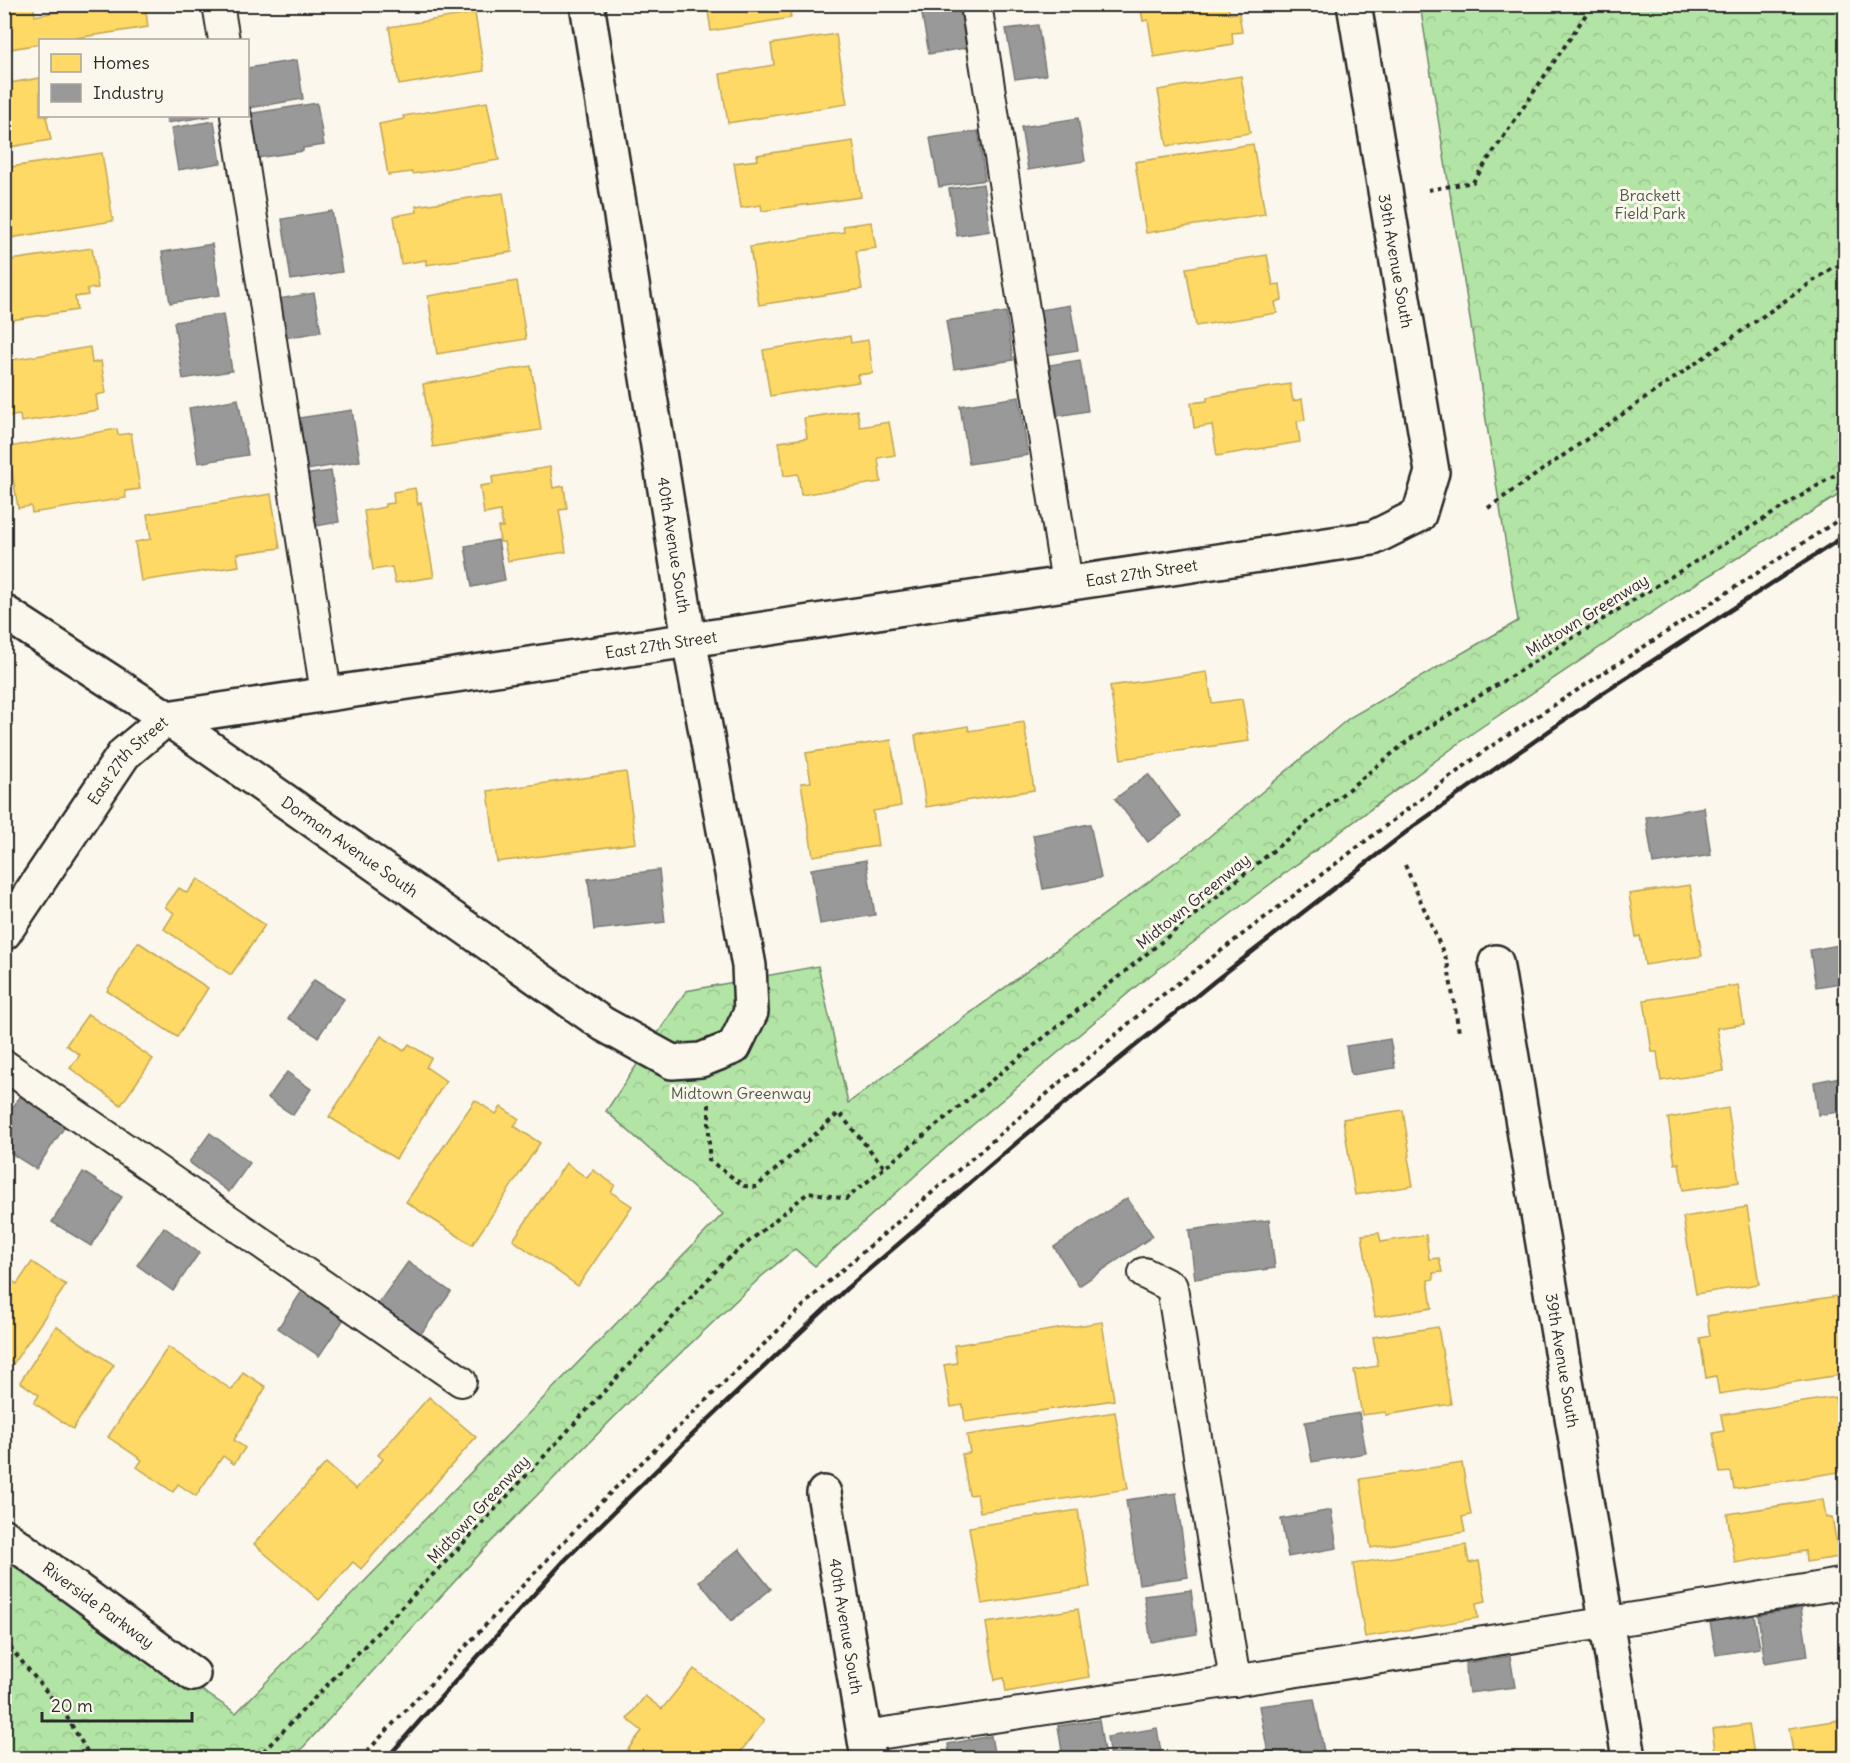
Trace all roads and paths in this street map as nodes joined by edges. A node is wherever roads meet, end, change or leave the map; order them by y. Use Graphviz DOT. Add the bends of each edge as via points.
graph roads {
  1 [pos="218,4"];
  2 [pos="587,4"];
  3 [pos="976,4"];
  4 [pos="1354,4"];
  5 [pos="1593,4"];
  6 [pos="224,39"];
  7 [pos="236,117"];
  8 [pos="1385,197"];
  9 [pos="1845,264"];
  10 [pos="1845,468"];
  11 [pos="1488,508"];
  12 [pos="1419,515"];
  13 [pos="1845,515"];
  14 [pos="1067,583"];
  15 [pos="4,612"];
  16 [pos="689,639"];
  17 [pos="326,693"];
  18 [pos="167,718"];
  19 [pos="1405,865"];
  20 [pos="4,933"];
  21 [pos="1496,962"];
  22 [pos="1459,1032"];
  23 [pos="701,1060"];
  24 [pos="4,1065"];
  25 [pos="709,1104"];
  26 [pos="885,1168"];
  27 [pos="1144,1273"];
  28 [pos="461,1381"];
  29 [pos="824,1493"];
  30 [pos="4,1536"];
  31 [pos="1845,1583"];
  32 [pos="1606,1622"];
  33 [pos="4,1640"];
  34 [pos="193,1674"];
  35 [pos="1235,1681"];
  36 [pos="866,1747"];
  37 [pos="91,1758"];
  38 [pos="257,1758"];
  39 [pos="361,1758"];
  40 [pos="1629,1758"];
  1 -- 6 [label="lane"];
  2 -- 16 [label="street, 40th Avenue South"];
  3 -- 14 [label="lane"];
  4 -- 8 [label="street, 39th Avenue South"];
  5 -- 8 [label="path" via="1473,182"];
  7 -- 17 [label="lane"];
  8 -- 12 [label="street, 39th Avenue South" via="1432,472"];
  9 -- 11 [label="path" via="1832,268"];
  10 -- 26 [label="path, Midtown Greenway" via="1410,739"];
  12 -- 14 [label="street, East 27th Street" via="1373,538"];
  13 -- 39 [label="path" via="1487,748 1156,1000 828,1282 602,1500"];
  14 -- 16 [label="street, East 27th Street"];
  15 -- 18 [label="street, Dorman Avenue South"];
  16 -- 17 [label="street, East 27th Street"];
  16 -- 23 [label="street, 40th Avenue South" via="749,966 751,1012 734,1047"];
  17 -- 18 [label="street, East 27th Street"];
  18 -- 20 [label="street, East 27th Street" via="124,754"];
  18 -- 23 [label="street, Dorman Avenue South" via="603,1024 672,1062"];
  19 -- 22 [label="path" via="1447,961"];
  21 -- 32 [label="street, 39th Avenue South"];
  24 -- 28 [label="lane"];
  25 -- 26 [label="path" via="709,1160 744,1186 756,1187 839,1113"];
  26 -- 38 [label="path, Midtown Greenway" via="846,1199 809,1192 723,1263 474,1532"];
  27 -- 35 [label="lane" via="1172,1287"];
  29 -- 36 [label="street, 40th Avenue South"];
  30 -- 34 [label="street, Riverside Parkway"];
  31 -- 32 [label="lane"];
  32 -- 35 [label="lane"];
  32 -- 40 [label="street, 39th Avenue South"];
  33 -- 37 [label="path" via="65,1714"];
  35 -- 36 [label="lane"];
}
